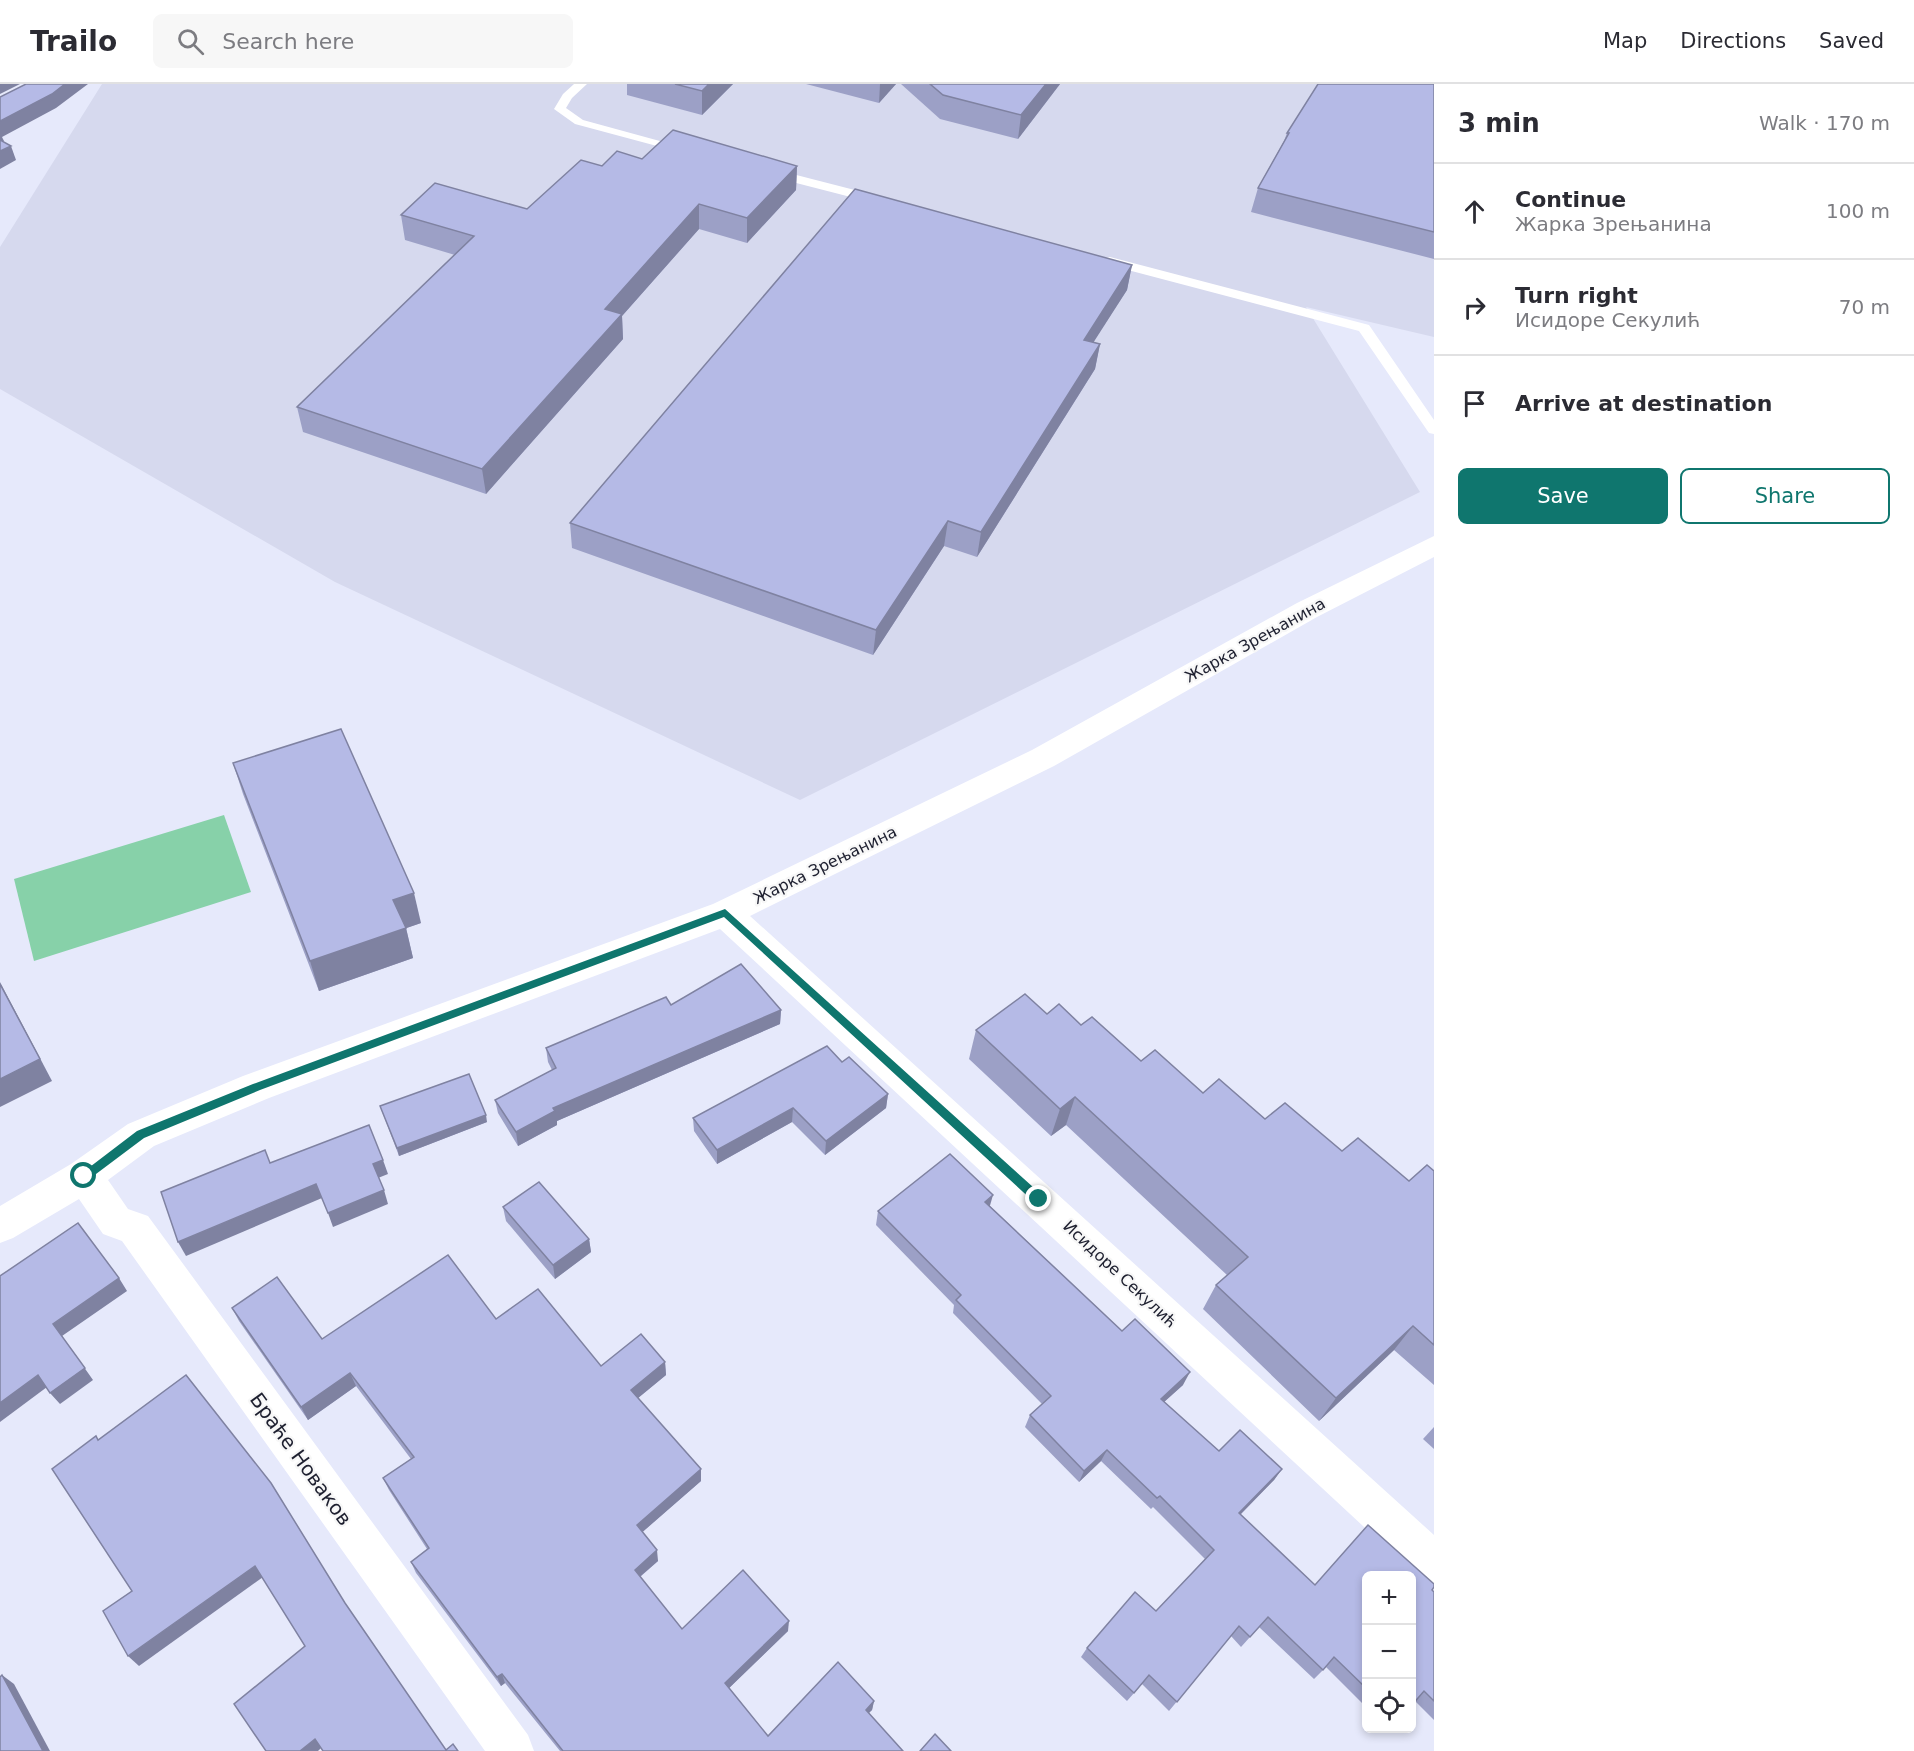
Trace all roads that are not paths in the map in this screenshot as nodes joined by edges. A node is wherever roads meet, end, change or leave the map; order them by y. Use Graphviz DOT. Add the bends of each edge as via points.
graph roads {
  1 [pos="581,84"];
  2 [pos="695,152"];
  3 [pos="764,170"];
  4 [pos="891,204"];
  5 [pos="1099,258"];
  6 [pos="1434,430"];
  7 [pos="1434,545"];
  8 [pos="725,913"];
  9 [pos="84,1176"];
  10 [pos="0,1226"];
  11 [pos="1434,1563"];
  12 [pos="512,1751"];
  1 -- 2 [label="lane" via="567,96 560,109 579,122"];
  3 -- 4 [label="lane"];
  5 -- 6 [label="lane" via="1364,328"];
  7 -- 8 [label="street, Жарка Зрењанина" via="1307,610 1043,758"];
  8 -- 9 [label="street, Жарка Зрењанина" via="256,1087 141,1134"];
  8 -- 11 [label="street, Исидоре Секулић"];
  9 -- 10 [label="street, Жарка Зрењанина"];
  9 -- 12 [label="street, Браће Новаков" via="116,1222 135,1228"];
}
